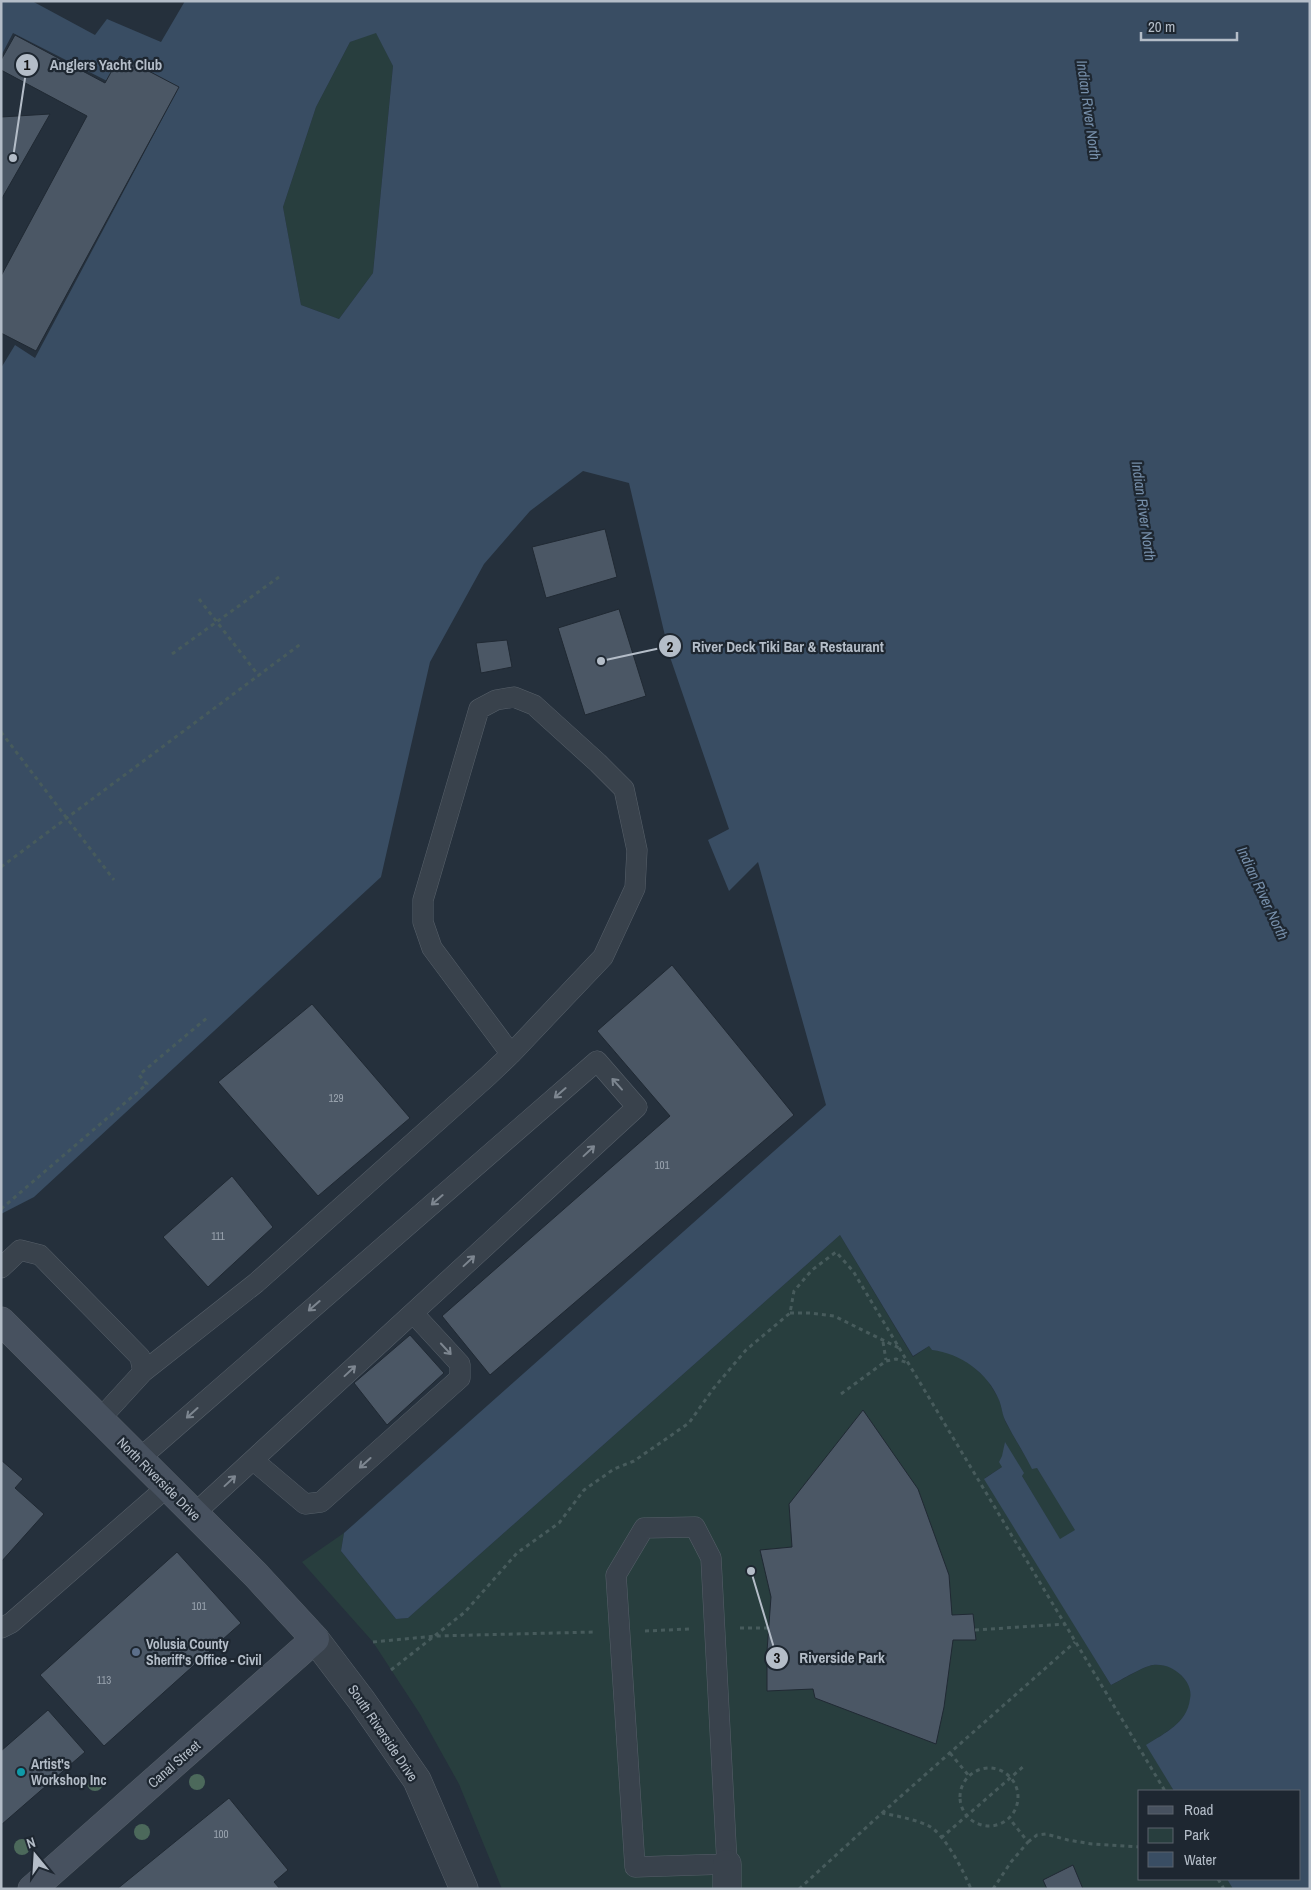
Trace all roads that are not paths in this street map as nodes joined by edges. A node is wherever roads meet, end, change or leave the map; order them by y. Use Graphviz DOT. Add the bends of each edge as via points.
graph roads {
  1 [pos="511,1054"];
  2 [pos="1,1268"];
  3 [pos="412,1313"];
  4 [pos="1,1321"];
  5 [pos="143,1372"];
  6 [pos="100,1419"];
  7 [pos="139,1458"];
  8 [pos="253,1460"];
  9 [pos="167,1487"];
  10 [pos="194,1514"];
  11 [pos="1,1628"];
  12 [pos="315,1639"];
  13 [pos="727,1877"];
  14 [pos="32,1889"];
  15 [pos="464,1889"];
  1 -- 1 [label="lane" via="602,957 635,888 636,850 624,790 534,705 514,697 496,700 479,709 423,900 423,922 432,948"];
  1 -- 5 [label="lane" via="256,1283"];
  2 -- 5 [label="lane" via="20,1250 40,1255 140,1357"];
  3 -- 7 [label="lane, one-way" via="637,1107 597,1061"];
  8 -- 3 [label="lane, one-way"];
  3 -- 8 [label="lane, one-way" via="460,1364 460,1378 321,1502 305,1504"];
  4 -- 6 [label="main road, North Riverside Drive"];
  5 -- 6 [label="lane"];
  6 -- 7 [label="main road, North Riverside Drive"];
  7 -- 9 [label="main road, North Riverside Drive"];
  10 -- 8 [label="lane, one-way"];
  9 -- 10 [label="main road, North Riverside Drive"];
  9 -- 11 [label="lane" via="11,1623"];
  10 -- 12 [label="main road, North Riverside Drive"];
  12 -- 14 [label="main road, Canal Street"];
  12 -- 15 [label="street, South Riverside Drive" via="417,1780"];
  13 -- 13 [label="lane" via="712,1558 695,1527 644,1528 616,1575 635,1867"];
}
